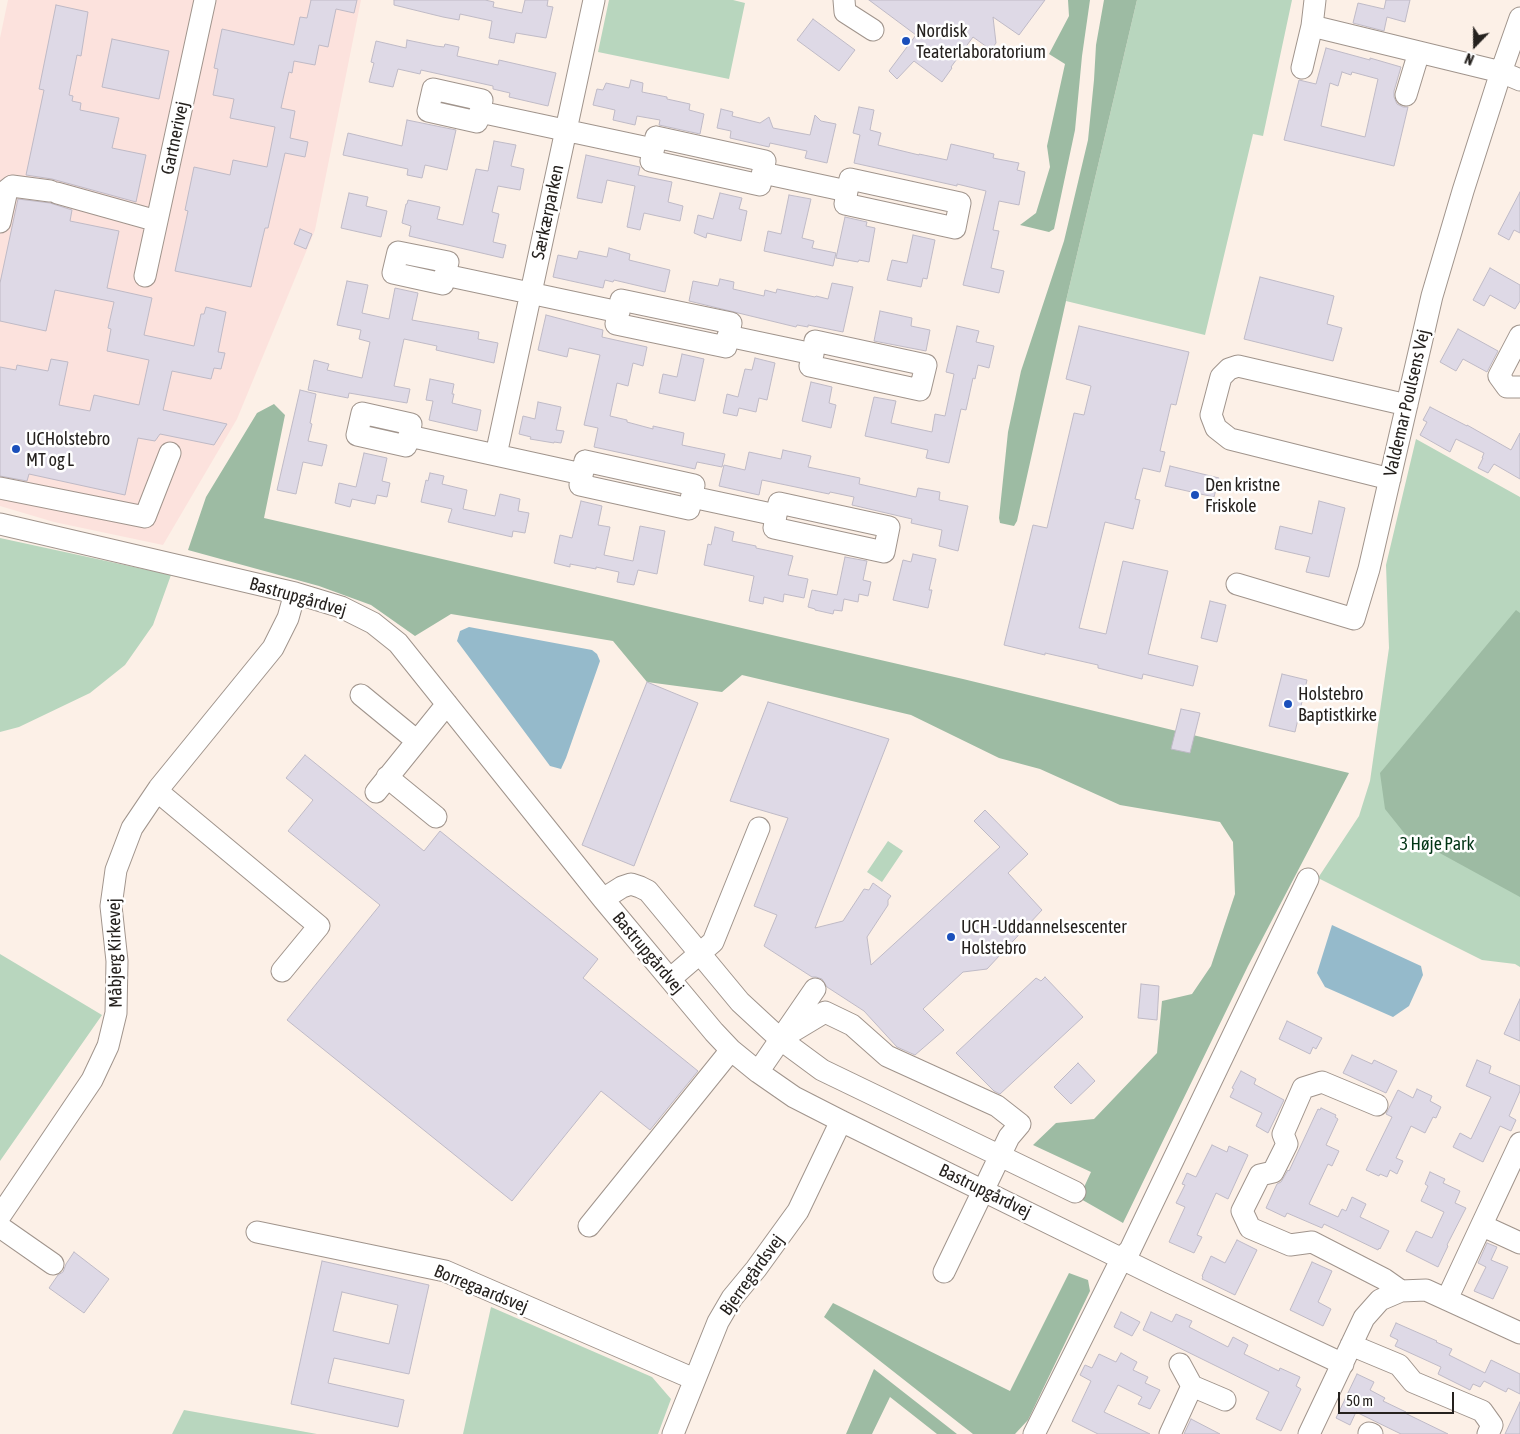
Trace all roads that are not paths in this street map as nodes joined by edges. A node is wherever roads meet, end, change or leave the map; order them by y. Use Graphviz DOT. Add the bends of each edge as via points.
graph roads {
  1 [pos="205,0"];
  2 [pos="594,0"];
  3 [pos="844,0"];
  4 [pos="1315,0"];
  5 [pos="1520,18"];
  6 [pos="1312,26"];
  7 [pos="872,30"];
  8 [pos="1419,52"];
  9 [pos="1302,68"];
  10 [pos="1510,76"];
  11 [pos="1406,95"];
  12 [pos="480,112"];
  13 [pos="566,130"];
  14 [pos="847,191"];
  15 [pos="156,221"];
  16 [pos="0,222"];
  17 [pos="445,275"];
  18 [pos="144,276"];
  19 [pos="530,293"];
  20 [pos="1520,336"];
  21 [pos="813,354"];
  22 [pos="1520,387"];
  23 [pos="1407,405"];
  24 [pos="408,436"];
  25 [pos="170,453"];
  26 [pos="496,455"];
  27 [pos="1390,479"];
  28 [pos="0,490"];
  29 [pos="776,515"];
  30 [pos="0,524"];
  31 [pos="1236,584"];
  32 [pos="295,593"];
  33 [pos="362,695"];
  34 [pos="447,704"];
  35 [pos="417,741"];
  36 [pos="157,791"];
  37 [pos="436,817"];
  38 [pos="759,828"];
  39 [pos="1308,879"];
  40 [pos="603,899"];
  41 [pos="700,954"];
  42 [pos="282,971"];
  43 [pos="670,979"];
  44 [pos="815,989"];
  45 [pos="780,1039"];
  46 [pos="731,1050"];
  47 [pos="758,1072"];
  48 [pos="1377,1105"];
  49 [pos="841,1121"];
  50 [pos="1520,1143"];
  51 [pos="1000,1156"];
  52 [pos="983,1190"];
  53 [pos="1075,1192"];
  54 [pos="0,1216"];
  55 [pos="589,1226"];
  56 [pos="1483,1226"];
  57 [pos="0,1227"];
  58 [pos="257,1232"];
  59 [pos="1520,1243"];
  60 [pos="1122,1258"];
  61 [pos="53,1264"];
  62 [pos="944,1272"];
  63 [pos="1401,1291"];
  64 [pos="1447,1300"];
  65 [pos="1520,1333"];
  66 [pos="1347,1355"];
  67 [pos="1180,1364"];
  68 [pos="694,1379"];
  69 [pos="1192,1386"];
  70 [pos="1225,1400"];
  71 [pos="673,1434"];
  72 [pos="1034,1434"];
  73 [pos="1170,1434"];
  74 [pos="1309,1434"];
  75 [pos="1488,1434"];
  1 -- 15 [label="street, Gartnerivej"];
  2 -- 13 [label="street, Særkærparken"];
  3 -- 7 [label="street" via="845,12"];
  4 -- 6 [label="street"];
  5 -- 10 [label="street, Valdemar Poulsens Vej"];
  6 -- 8 [label="street"];
  6 -- 9 [label="street"];
  8 -- 10 [label="street"];
  8 -- 11 [label="street"];
  10 -- 23 [label="street, Valdemar Poulsens Vej" via="1463,191 1432,296"];
  12 -- 13 [label="street"];
  13 -- 14 [label="street" via="654,150 656,137 765,161 763,173"];
  13 -- 19 [label="street, Særkærparken"];
  14 -- 14 [label="street" via="845,204 955,228 960,203 850,179"];
  15 -- 16 [label="street" via="54,192 12,186 6,190"];
  15 -- 18 [label="street, Gartnerivej"];
  17 -- 19 [label="street"];
  19 -- 21 [label="street" via="619,312 621,300 731,323 728,336"];
  19 -- 26 [label="street, Særkærparken"];
  20 -- 22 [label="street" via="1498,376 1507,387"];
  21 -- 21 [label="street" via="810,366 920,390 926,365 816,341"];
  23 -- 27 [label="street, Valdemar Poulsens Vej"];
  23 -- 27 [label="street" via="1238,366 1221,377 1211,415 1216,428 1230,439"];
  24 -- 26 [label="street"];
  25 -- 28 [label="street" via="145,517"];
  26 -- 29 [label="street" via="582,474 585,461 694,485 692,497"];
  27 -- 31 [label="street, Valdemar Poulsens Vej" via="1354,619"];
  29 -- 29 [label="street" via="774,528 884,552 889,527 779,503"];
  30 -- 32 [label="street, Bastrupgårdvej"];
  32 -- 34 [label="street, Bastrupgårdvej" via="341,607 372,623 398,643"];
  32 -- 36 [label="street, Måbjerg Kirkevej" via="288,618 273,648"];
  33 -- 35 [label="street"];
  34 -- 35 [label="street"];
  34 -- 40 [label="street, Bastrupgårdvej"];
  35 -- 37 [label="street" via="381,784"];
  36 -- 42 [label="street" via="319,926"];
  36 -- 54 [label="street, Måbjerg Kirkevej" via="132,828 116,870 112,906 117,961 116,1013 108,1046 92,1080"];
  38 -- 41 [label="street" via="713,942"];
  39 -- 60 [label="street" via="1134,1242"];
  40 -- 41 [label="street" via="630,884 648,891"];
  40 -- 43 [label="street, Bastrupgårdvej"];
  41 -- 43 [label="street"];
  41 -- 45 [label="street" via="740,1002"];
  43 -- 46 [label="street, Bastrupgårdvej"];
  44 -- 45 [label="street"];
  45 -- 47 [label="street"];
  45 -- 51 [label="street" via="822,1070"];
  45 -- 51 [label="street" via="824,1012 852,1025 887,1056 997,1106 1020,1124"];
  46 -- 47 [label="street, Bastrupgårdvej"];
  46 -- 55 [label="street"];
  47 -- 49 [label="street, Bastrupgårdvej" via="794,1097"];
  48 -- 63 [label="street" via="1322,1082 1303,1088 1282,1134 1287,1144 1273,1172 1260,1175 1242,1211 1250,1228 1290,1245 1312,1242"];
  49 -- 52 [label="street, Bastrupgårdvej"];
  49 -- 68 [label="street, Bjerregårdsvej" via="798,1211 732,1298 718,1322"];
  50 -- 56 [label="street"];
  51 -- 52 [label="street"];
  51 -- 53 [label="street"];
  52 -- 60 [label="street, Bastrupgårdvej"];
  52 -- 62 [label="street"];
  56 -- 59 [label="street"];
  56 -- 64 [label="street"];
  57 -- 61 [label="street"];
  58 -- 68 [label="street, Borregaardsvej" via="445,1271"];
  60 -- 66 [label="street, Bastrupgårdvej"];
  60 -- 72 [label="street"];
  63 -- 64 [label="street" via="1426,1290"];
  63 -- 66 [label="street" via="1380,1300 1364,1318"];
  64 -- 65 [label="street"];
  66 -- 74 [label="street"];
  66 -- 75 [label="street, Bastrupgårdvej" via="1399,1365 1412,1382 1482,1411 1492,1425"];
  67 -- 69 [label="street"];
  68 -- 71 [label="street, Bjerregårdsvej"];
  69 -- 70 [label="street"];
  69 -- 73 [label="street"];
}
